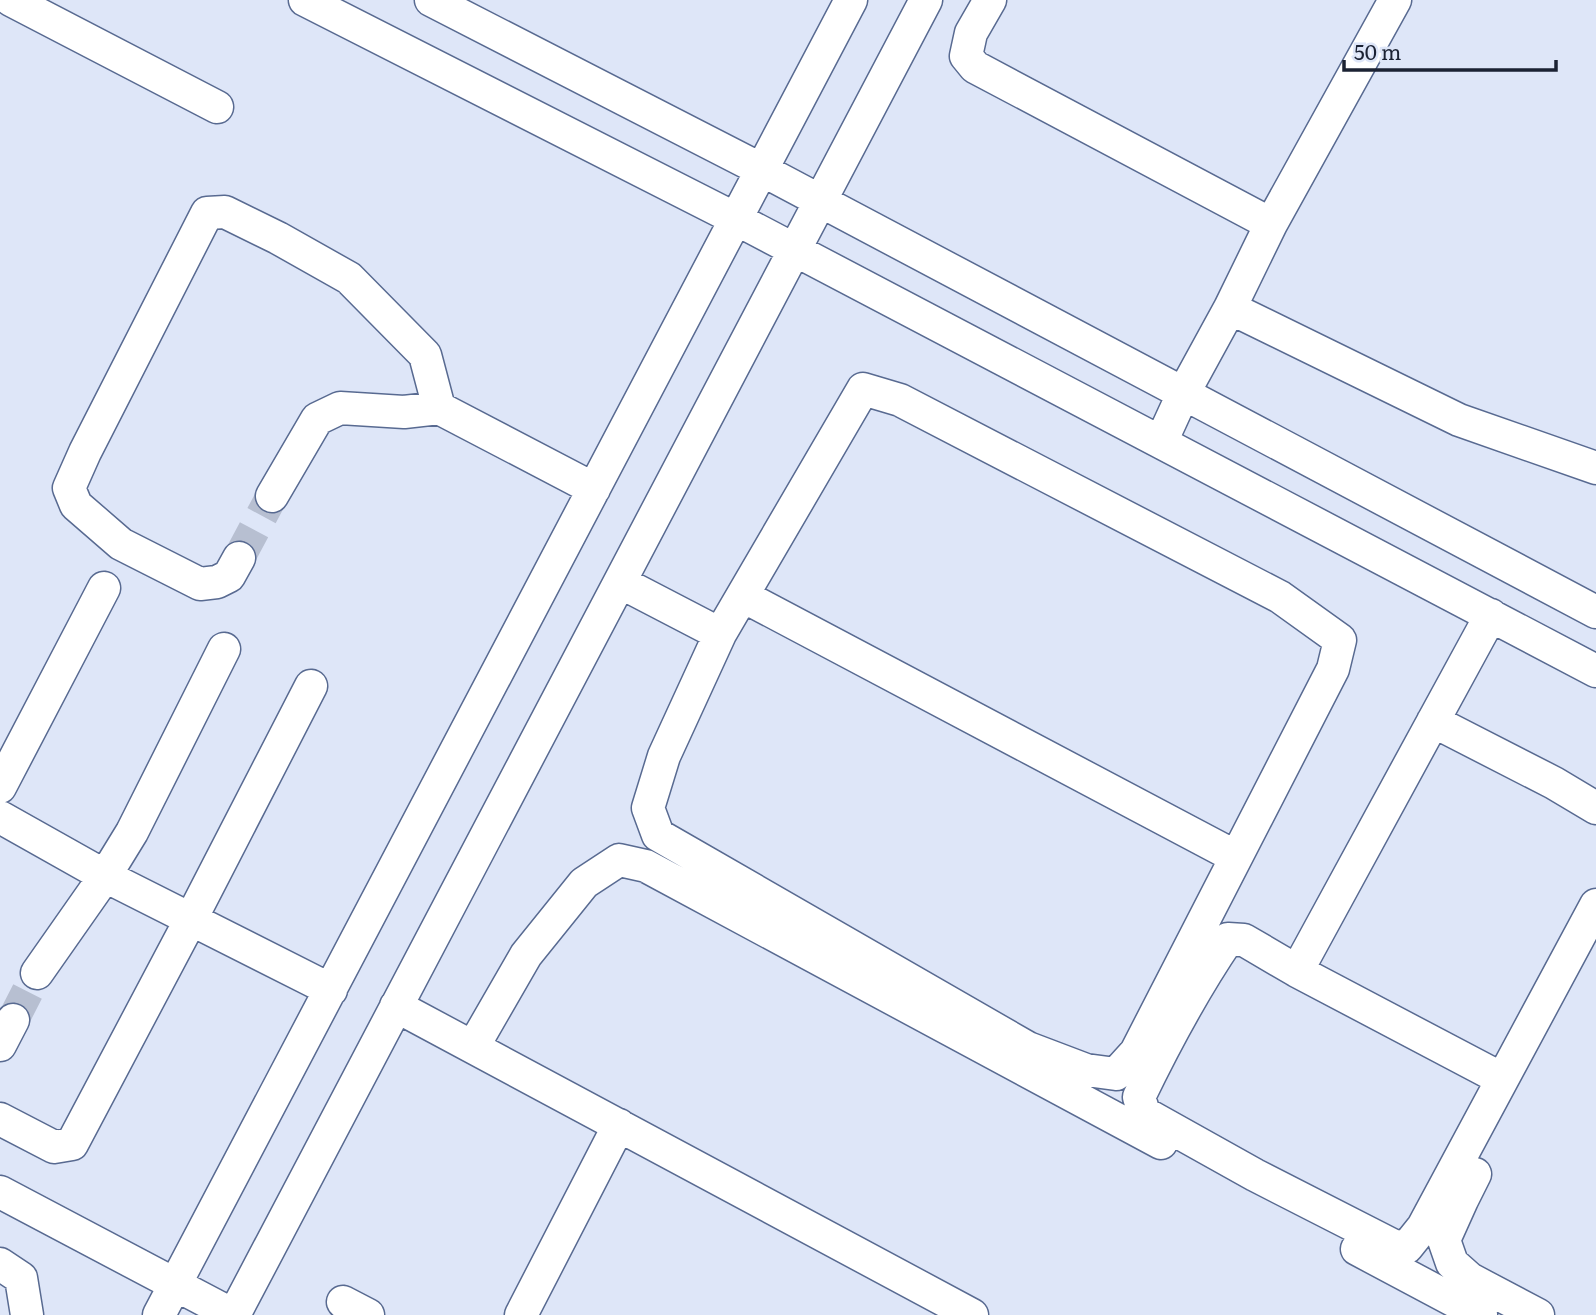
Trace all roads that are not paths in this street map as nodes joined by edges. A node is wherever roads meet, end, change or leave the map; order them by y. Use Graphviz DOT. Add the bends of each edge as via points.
graph roads {
  1 [pos="11,0"];
  2 [pos="305,0"];
  3 [pos="431,0"];
  4 [pos="851,0"];
  5 [pos="926,0"];
  6 [pos="990,0"];
  7 [pos="1395,0"];
  8 [pos="217,107"];
  9 [pos="762,170"];
  10 [pos="820,202"];
  11 [pos="736,219"];
  12 [pos="1271,224"];
  13 [pos="794,250"];
  14 [pos="1230,308"];
  15 [pos="1183,394"];
  16 [pos="439,408"];
  17 [pos="1161,442"];
  18 [pos="1596,468"];
  19 [pos="594,489"];
  20 [pos="272,496"];
  21 [pos="239,558"];
  22 [pos="620,582"];
  23 [pos="104,588"];
  24 [pos="743,596"];
  25 [pos="1596,612"];
  26 [pos="1491,615"];
  27 [pos="720,634"];
  28 [pos="224,649"];
  29 [pos="1596,671"];
  30 [pos="311,686"];
  31 [pos="1433,721"];
  32 [pos="0,787"];
  33 [pos="1596,808"];
  34 [pos="0,817"];
  35 [pos="1236,858"];
  36 [pos="105,876"];
  37 [pos="1596,905"];
  38 [pos="191,919"];
  39 [pos="1596,947"];
  40 [pos="1297,971"];
  41 [pos="37,973"];
  42 [pos="331,990"];
  43 [pos="396,1006"];
  44 [pos="473,1047"];
  45 [pos="1502,1079"];
  46 [pos="0,1119"];
  47 [pos="619,1125"];
  48 [pos="0,1192"];
  49 [pos="0,1264"];
  50 [pos="176,1286"];
  51 [pos="27,1315"];
  52 [pos="159,1315"];
  53 [pos="233,1315"];
  54 [pos="521,1315"];
  55 [pos="972,1315"];
  56 [pos="1481,1315"];
  57 [pos="1538,1315"];
  1 -- 8 [label="street"];
  2 -- 11 [label="street"];
  3 -- 9 [label="street"];
  4 -- 9 [label="street"];
  5 -- 10 [label="street"];
  6 -- 12 [label="street" via="971,33 966,56 975,67"];
  7 -- 12 [label="street"];
  9 -- 10 [label="street"];
  9 -- 11 [label="street"];
  10 -- 13 [label="street"];
  10 -- 15 [label="street"];
  11 -- 13 [label="street"];
  11 -- 19 [label="street"];
  12 -- 14 [label="street"];
  13 -- 17 [label="street"];
  13 -- 22 [label="street"];
  14 -- 15 [label="street"];
  14 -- 18 [label="street" via="1459,420"];
  15 -- 17 [label="street"];
  15 -- 25 [label="street"];
  16 -- 19 [label="street"];
  16 -- 20 [label="street" via="404,412 340,408 317,419"];
  16 -- 21 [label="street" via="425,355 349,278 225,212 207,213 69,488 76,505 121,544 200,584 229,576"];
  17 -- 26 [label="street"];
  19 -- 42 [label="street"];
  22 -- 27 [label="street"];
  22 -- 43 [label="street"];
  23 -- 32 [label="street"];
  24 -- 27 [label="street"];
  24 -- 35 [label="street"];
  24 -- 35 [label="street" via="863,389 900,400 1280,597 1340,640 1333,670"];
  26 -- 29 [label="street"];
  26 -- 31 [label="street"];
  27 -- 35 [label="street" via="664,756 648,808 658,835 1028,1048 1086,1070 1116,1074 1136,1052"];
  28 -- 36 [label="street"];
  30 -- 38 [label="street"];
  31 -- 33 [label="street"];
  31 -- 40 [label="street"];
  34 -- 36 [label="street"];
  36 -- 38 [label="street"];
  36 -- 41 [label="street"];
  37 -- 45 [label="street"];
  38 -- 42 [label="street"];
  38 -- 46 [label="street" via="72,1144 54,1147"];
  39 -- 57 [label="street" via="1444,1240 1452,1263 1470,1279"];
  40 -- 45 [label="street"];
  40 -- 45 [label="street" via="1244,940 1228,939 1143,1087 1139,1097 1144,1113 1394,1246 1407,1247 1423,1227"];
  42 -- 50 [label="street"];
  43 -- 44 [label="street"];
  43 -- 53 [label="street"];
  44 -- 47 [label="street"];
  44 -- 56 [label="street" via="526,955 584,883 619,860 646,866"];
  47 -- 54 [label="street"];
  47 -- 55 [label="street"];
  48 -- 50 [label="street"];
  49 -- 51 [label="street" via="21,1279"];
  50 -- 52 [label="street"];
  50 -- 53 [label="street"];
}
